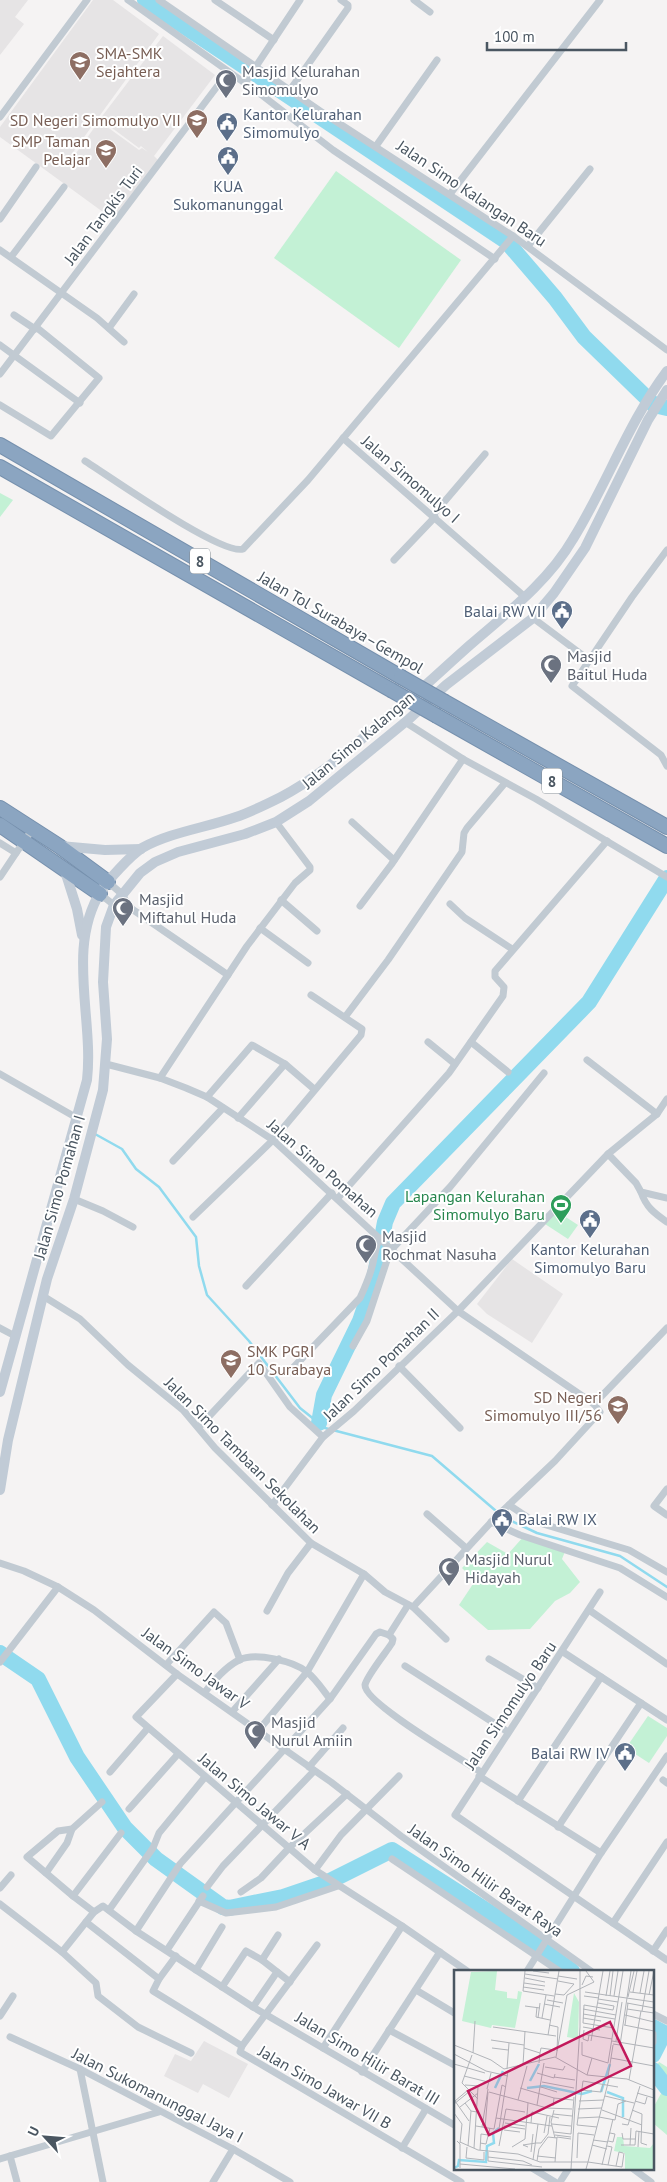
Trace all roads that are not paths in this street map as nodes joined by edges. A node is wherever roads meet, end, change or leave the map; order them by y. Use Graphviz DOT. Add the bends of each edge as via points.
graph roads {
  1 [pos="87,0"];
  2 [pos="128,0"];
  3 [pos="159,0"];
  4 [pos="216,0"];
  5 [pos="300,0"];
  6 [pos="341,0"];
  7 [pos="414,0"];
  8 [pos="600,0"];
  9 [pos="430,12"];
  10 [pos="274,40"];
  11 [pos="437,60"];
  12 [pos="256,67"];
  13 [pos="228,72"];
  14 [pos="246,81"];
  15 [pos="290,90"];
  16 [pos="0,117"];
  17 [pos="376,146"];
  18 [pos="36,167"];
  19 [pos="590,169"];
  20 [pos="64,187"];
  21 [pos="450,194"];
  22 [pos="0,219"];
  23 [pos="512,238"];
  24 [pos="528,246"];
  25 [pos="0,250"];
  26 [pos="497,256"];
  27 [pos="11,258"];
  28 [pos="61,294"];
  29 [pos="134,294"];
  30 [pos="14,314"];
  31 [pos="36,328"];
  32 [pos="109,328"];
  33 [pos="124,342"];
  34 [pos="0,344"];
  35 [pos="667,350"];
  36 [pos="14,356"];
  37 [pos="667,371"];
  38 [pos="0,374"];
  39 [pos="664,393"];
  40 [pos="80,403"];
  41 [pos="0,405"];
  42 [pos="649,408"];
  43 [pos="343,438"];
  44 [pos="0,445"];
  45 [pos="485,454"];
  46 [pos="85,460"];
  47 [pos="0,467"];
  48 [pos="434,516"];
  49 [pos="573,541"];
  50 [pos="585,548"];
  51 [pos="667,550"];
  52 [pos="394,560"];
  53 [pos="525,597"];
  54 [pos="533,618"];
  55 [pos="589,660"];
  56 [pos="405,722"];
  57 [pos="463,759"];
  58 [pos="667,766"];
  59 [pos="506,783"];
  60 [pos="0,808"];
  61 [pos="276,822"];
  62 [pos="352,822"];
  63 [pos="0,825"];
  64 [pos="667,827"];
  65 [pos="28,835"];
  66 [pos="607,841"];
  67 [pos="0,843"];
  68 [pos="59,846"];
  69 [pos="667,846"];
  70 [pos="141,849"];
  71 [pos="16,853"];
  72 [pos="394,860"];
  73 [pos="64,868"];
  74 [pos="666,876"];
  75 [pos="0,877"];
  76 [pos="108,882"];
  77 [pos="100,894"];
  78 [pos="122,894"];
  79 [pos="281,900"];
  80 [pos="114,904"];
  81 [pos="450,904"];
  82 [pos="360,906"];
  83 [pos="129,907"];
  84 [pos="260,928"];
  85 [pos="317,931"];
  86 [pos="83,941"];
  87 [pos="512,949"];
  88 [pos="308,963"];
  89 [pos="228,974"];
  90 [pos="311,995"];
  91 [pos="345,1017"];
  92 [pos="428,1042"];
  93 [pos="470,1042"];
  94 [pos="588,1060"];
  95 [pos="285,1064"];
  96 [pos="455,1064"];
  97 [pos="110,1065"];
  98 [pos="508,1072"];
  99 [pos="544,1073"];
  100 [pos="0,1074"];
  101 [pos="160,1078"];
  102 [pos="314,1090"];
  103 [pos="206,1098"];
  104 [pos="666,1102"];
  105 [pos="223,1108"];
  106 [pos="657,1114"];
  107 [pos="77,1118"];
  108 [pos="238,1118"];
  109 [pos="272,1140"];
  110 [pos="608,1154"];
  111 [pos="173,1161"];
  112 [pos="641,1192"];
  113 [pos="332,1193"];
  114 [pos="338,1198"];
  115 [pos="667,1198"];
  116 [pos="74,1200"];
  117 [pos="193,1217"];
  118 [pos="667,1222"];
  119 [pos="134,1227"];
  120 [pos="381,1239"];
  121 [pos="391,1248"];
  122 [pos="246,1286"];
  123 [pos="43,1296"];
  124 [pos="458,1311"];
  125 [pos="0,1328"];
  126 [pos="667,1329"];
  127 [pos="15,1336"];
  128 [pos="354,1346"];
  129 [pos="399,1366"];
  130 [pos="289,1372"];
  131 [pos="0,1392"];
  132 [pos="594,1404"];
  133 [pos="198,1427"];
  134 [pos="460,1428"];
  135 [pos="324,1438"];
  136 [pos="4,1439"];
  137 [pos="667,1488"];
  138 [pos="0,1490"];
  139 [pos="272,1506"];
  140 [pos="507,1507"];
  141 [pos="427,1514"];
  142 [pos="667,1515"];
  143 [pos="492,1520"];
  144 [pos="311,1543"];
  145 [pos="466,1548"];
  146 [pos="0,1563"];
  147 [pos="667,1572"];
  148 [pos="364,1574"];
  149 [pos="58,1587"];
  150 [pos="600,1592"];
  151 [pos="667,1597"];
  152 [pos="410,1606"];
  153 [pos="589,1610"];
  154 [pos="268,1611"];
  155 [pos="389,1635"];
  156 [pos="446,1639"];
  157 [pos="563,1652"];
  158 [pos="4,1657"];
  159 [pos="279,1659"];
  160 [pos="489,1659"];
  161 [pos="240,1660"];
  162 [pos="667,1664"];
  163 [pos="166,1665"];
  164 [pos="405,1666"];
  165 [pos="307,1672"];
  166 [pos="177,1674"];
  167 [pos="601,1676"];
  168 [pos="538,1688"];
  169 [pos="205,1692"];
  170 [pos="330,1699"];
  171 [pos="641,1703"];
  172 [pos="232,1712"];
  173 [pos="667,1720"];
  174 [pos="148,1728"];
  175 [pos="343,1728"];
  176 [pos="258,1731"];
  177 [pos="508,1732"];
  178 [pos="285,1750"];
  179 [pos="178,1754"];
  180 [pos="667,1756"];
  181 [pos="311,1769"];
  182 [pos="110,1772"];
  183 [pos="480,1774"];
  184 [pos="205,1776"];
  185 [pos="399,1776"];
  186 [pos="347,1794"];
  187 [pos="518,1800"];
  188 [pos="102,1802"];
  189 [pos="235,1802"];
  190 [pos="129,1809"];
  191 [pos="366,1811"];
  192 [pos="262,1826"];
  193 [pos="558,1827"];
  194 [pos="72,1829"];
  195 [pos="121,1833"];
  196 [pos="667,1842"];
  197 [pos="289,1848"];
  198 [pos="601,1853"];
  199 [pos="392,1859"];
  200 [pos="315,1870"];
  201 [pos="46,1873"];
  202 [pos="10,1875"];
  203 [pos="333,1881"];
  204 [pos="207,1887"];
  205 [pos="0,1888"];
  206 [pos="241,1892"];
  207 [pos="73,1896"];
  208 [pos="573,1897"];
  209 [pos="0,1904"];
  210 [pos="109,1910"];
  211 [pos="94,1912"];
  212 [pos="86,1922"];
  213 [pos="613,1923"];
  214 [pos="402,1926"];
  215 [pos="222,1927"];
  216 [pos="667,1930"];
  217 [pos="136,1931"];
  218 [pos="278,1935"];
  219 [pos="546,1942"];
  220 [pos="317,1945"];
  221 [pos="167,1950"];
  222 [pos="653,1951"];
  223 [pos="62,1952"];
  224 [pos="440,1952"];
  225 [pos="538,1954"];
  226 [pos="176,1956"];
  227 [pos="262,1960"];
  228 [pos="667,1960"];
  229 [pos="196,1970"];
  230 [pos="466,1970"];
  231 [pos="528,1970"];
  232 [pos="558,1970"];
  233 [pos="589,1970"];
  234 [pos="277,1972"];
  235 [pos="159,1979"];
  236 [pos="290,1982"];
  237 [pos="222,1987"];
  238 [pos="416,1990"];
  239 [pos="13,1996"];
  240 [pos="253,2007"];
  241 [pos="454,2013"];
  242 [pos="266,2014"];
  243 [pos="654,2014"];
  244 [pos="0,2016"];
  245 [pos="667,2021"];
  246 [pos="390,2030"];
  247 [pos="10,2037"];
  248 [pos="242,2046"];
  249 [pos="323,2048"];
  250 [pos="191,2053"];
  251 [pos="454,2065"];
  252 [pos="80,2069"];
  253 [pos="362,2072"];
  254 [pos="426,2109"];
  255 [pos="160,2112"];
  256 [pos="454,2125"];
  257 [pos="91,2131"];
  258 [pos="402,2148"];
  259 [pos="233,2149"];
  260 [pos="10,2156"];
  261 [pos="0,2159"];
  262 [pos="535,2170"];
  263 [pos="568,2170"];
  264 [pos="635,2170"];
  265 [pos="17,2182"];
  266 [pos="103,2182"];
  267 [pos="213,2182"];
  268 [pos="290,2182"];
  269 [pos="461,2182"];
  270 [pos="555,2182"];
  271 [pos="560,2182"];
  272 [pos="651,2182"];
  1 -- 16 [label="street"];
  2 -- 13 [label="street"];
  3 -- 12 [label="street, Jalan Simo Kalangan Baru"];
  4 -- 10 [label="street"];
  5 -- 10 [label="street"];
  6 -- 15 [label="street" via="348,4 348,8"];
  7 -- 9 [label="street"];
  8 -- 21 [label="street"];
  10 -- 12 [label="street"];
  11 -- 17 [label="street"];
  12 -- 14 [label="street"];
  12 -- 15 [label="street, Jalan Simo Kalangan Baru"];
  13 -- 14 [label="street"];
  13 -- 28 [label="street, Jalan Tangkis Turi"];
  14 -- 26 [label="street" via="333,150"];
  15 -- 17 [label="street, Jalan Simo Kalangan Baru"];
  17 -- 21 [label="street, Jalan Simo Kalangan Baru"];
  18 -- 22 [label="street"];
  19 -- 24 [label="street"];
  20 -- 27 [label="street"];
  21 -- 23 [label="street, Jalan Simo Kalangan Baru"];
  23 -- 24 [label="street, Jalan Simo Kalangan Baru"];
  23 -- 26 [label="street, Jalan Simomulyo I"];
  24 -- 35 [label="street, Jalan Simo Kalangan Baru"];
  25 -- 27 [label="street"];
  26 -- 43 [label="street, Jalan Simomulyo I"];
  27 -- 28 [label="street"];
  28 -- 31 [label="street, Jalan Tangkis Turi"];
  28 -- 32 [label="street"];
  29 -- 32 [label="street"];
  30 -- 31 [label="street"];
  31 -- 36 [label="street, Jalan Tangkis Turi"];
  31 -- 40 [label="street" via="99,376"];
  32 -- 33 [label="street"];
  34 -- 36 [label="street"];
  36 -- 38 [label="street, Jalan Tangkis Turi"];
  36 -- 40 [label="street"];
  37 -- 42 [label="main road" via="652,391"];
  39 -- 42 [label="main road"];
  40 -- 41 [label="street" via="51,436"];
  42 -- 49 [label="main road, Jalan Simo Kalangan"];
  42 -- 50 [label="main road, Jalan Simo Kalangan"];
  43 -- 46 [label="street" via="243,550 238,551 183,524"];
  43 -- 48 [label="street, Jalan Simomulyo I"];
  44 -- 64 [label="highway, Jalan Tol Surabaya–Gempol / 8, bridge"];
  45 -- 48 [label="street"];
  47 -- 69 [label="highway, Jalan Tol Surabaya–Gempol / 8, bridge"];
  48 -- 52 [label="street"];
  48 -- 53 [label="street, Jalan Simomulyo I"];
  49 -- 50 [label="main road"];
  49 -- 53 [label="main road, Jalan Simo Kalangan"];
  50 -- 54 [label="main road, Jalan Simo Kalangan"];
  51 -- 55 [label="street"];
  53 -- 70 [label="main road, Jalan Simo Kalangan" via="397,710 313,777 283,796 238,817 172,836"];
  54 -- 55 [label="street"];
  54 -- 56 [label="main road, Jalan Simo Kalangan" via="446,685"];
  55 -- 58 [label="street" via="572,686 574,689 661,755"];
  56 -- 57 [label="street"];
  56 -- 61 [label="main road, Jalan Simo Kalangan" via="309,801"];
  57 -- 59 [label="street"];
  57 -- 72 [label="street"];
  59 -- 66 [label="street"];
  59 -- 91 [label="street" via="467,828 462,852"];
  60 -- 65 [label="highway"];
  61 -- 78 [label="main road, Jalan Simo Kalangan" via="155,862 140,873"];
  61 -- 79 [label="street" via="310,869"];
  62 -- 72 [label="street"];
  63 -- 65 [label="highway"];
  65 -- 68 [label="highway"];
  65 -- 71 [label="street"];
  65 -- 73 [label="highway"];
  66 -- 74 [label="street"];
  66 -- 87 [label="street"];
  67 -- 71 [label="street"];
  68 -- 70 [label="main road"];
  68 -- 76 [label="highway"];
  70 -- 76 [label="main road, Jalan Simo Kalangan"];
  71 -- 75 [label="street"];
  72 -- 82 [label="street"];
  73 -- 77 [label="highway"];
  73 -- 86 [label="main road"];
  76 -- 77 [label="main road, Jalan Simo Kalangan"];
  76 -- 78 [label="street"];
  77 -- 80 [label="street"];
  77 -- 86 [label="main road"];
  78 -- 80 [label="main road, Jalan Simo Kalangan"];
  78 -- 83 [label="street"];
  79 -- 84 [label="street"];
  79 -- 85 [label="street"];
  80 -- 83 [label="street"];
  80 -- 97 [label="main road, Jalan Simo Pomahan I" via="106,927 103,982"];
  81 -- 87 [label="street" via="465,918"];
  83 -- 89 [label="street"];
  84 -- 88 [label="street"];
  84 -- 89 [label="street"];
  86 -- 107 [label="main road" via="89,1065"];
  87 -- 93 [label="street" via="494,974 505,992"];
  89 -- 101 [label="street"];
  90 -- 91 [label="street"];
  91 -- 102 [label="street" via="362,1032"];
  92 -- 96 [label="street"];
  93 -- 96 [label="street"];
  93 -- 98 [label="street"];
  94 -- 106 [label="street"];
  95 -- 102 [label="street"];
  95 -- 103 [label="street" via="252,1045"];
  95 -- 108 [label="street"];
  96 -- 114 [label="street"];
  97 -- 101 [label="street, Jalan Simo Pomahan"];
  97 -- 116 [label="main road, Jalan Simo Pomahan I"];
  99 -- 121 [label="street" via="450,1187"];
  100 -- 107 [label="street"];
  101 -- 103 [label="street, Jalan Simo Pomahan"];
  102 -- 109 [label="street"];
  103 -- 105 [label="street, Jalan Simo Pomahan"];
  104 -- 106 [label="street, Jalan Simo Pomahan II"];
  105 -- 108 [label="street, Jalan Simo Pomahan"];
  105 -- 111 [label="street"];
  106 -- 110 [label="street, Jalan Simo Pomahan II"];
  107 -- 127 [label="main road"];
  108 -- 109 [label="street, Jalan Simo Pomahan"];
  109 -- 113 [label="street, Jalan Simo Pomahan"];
  109 -- 117 [label="street"];
  110 -- 112 [label="street"];
  110 -- 124 [label="street, Jalan Simo Pomahan II"];
  112 -- 115 [label="street"];
  112 -- 118 [label="street" via="645,1204"];
  113 -- 114 [label="street, Jalan Simo Pomahan"];
  113 -- 122 [label="street"];
  114 -- 120 [label="street, Jalan Simo Pomahan"];
  116 -- 119 [label="street"];
  116 -- 123 [label="main road, Jalan Simo Pomahan I"];
  120 -- 121 [label="street, Jalan Simo Pomahan"];
  120 -- 130 [label="street" via="375,1246 360,1298"];
  121 -- 124 [label="street, Jalan Simo Pomahan"];
  121 -- 128 [label="street" via="367,1320"];
  123 -- 133 [label="street, Jalan Simo Tambaan Sekolahan" via="80,1319"];
  123 -- 136 [label="main road, Jalan Simo Pomahan I"];
  124 -- 129 [label="street, Jalan Simo Pomahan II"];
  124 -- 132 [label="street, Jalan Simo Pomahan"];
  125 -- 127 [label="street"];
  126 -- 132 [label="street"];
  127 -- 131 [label="main road"];
  129 -- 134 [label="street"];
  129 -- 135 [label="street, Jalan Simo Pomahan II"];
  132 -- 140 [label="street" via="600,1411 598,1414"];
  133 -- 135 [label="street" via="259,1363 290,1407"];
  133 -- 139 [label="street, Jalan Simo Tambaan Sekolahan"];
  135 -- 139 [label="street, Jalan Simo Pomahan II"];
  136 -- 138 [label="main road, Jalan Simo Pomahan I"];
  137 -- 142 [label="street" via="654,1506"];
  139 -- 144 [label="street, Jalan Simo Tambaan Sekolahan"];
  140 -- 143 [label="street"];
  140 -- 147 [label="street" via="533,1521 630,1550"];
  141 -- 145 [label="street"];
  143 -- 145 [label="street"];
  143 -- 151 [label="street" via="520,1535 620,1568"];
  144 -- 148 [label="street, Jalan Simo Tambaan Sekolahan"];
  144 -- 154 [label="street" via="288,1573"];
  145 -- 152 [label="street"];
  146 -- 149 [label="street, Jalan Simo Jawar V"];
  148 -- 152 [label="street, Jalan Simo Tambaan Sekolahan" via="385,1592"];
  148 -- 165 [label="street"];
  149 -- 158 [label="street"];
  149 -- 163 [label="street, Jalan Simo Jawar V"];
  150 -- 153 [label="street, Jalan Simomulyo Baru"];
  152 -- 155 [label="street"];
  152 -- 156 [label="street, Jalan Simo Tambaan Sekolahan"];
  153 -- 157 [label="street, Jalan Simomulyo Baru"];
  153 -- 162 [label="street"];
  155 -- 170 [label="street" via="376,1634"];
  155 -- 183 [label="street" via="392,1643 366,1682 367,1690 402,1722"];
  157 -- 167 [label="street"];
  157 -- 168 [label="street, Jalan Simomulyo Baru"];
  159 -- 161 [label="street"];
  159 -- 165 [label="street"];
  159 -- 172 [label="street"];
  160 -- 168 [label="street"];
  161 -- 163 [label="street" via="226,1624 214,1612"];
  161 -- 169 [label="street"];
  163 -- 166 [label="street, Jalan Simo Jawar V"];
  164 -- 177 [label="street"];
  165 -- 170 [label="street"];
  165 -- 176 [label="street"];
  166 -- 169 [label="street, Jalan Simo Jawar V"];
  166 -- 174 [label="street, Jalan Simo Jawar V A" via="136,1715"];
  167 -- 171 [label="street"];
  167 -- 187 [label="street"];
  168 -- 177 [label="street, Jalan Simomulyo Baru"];
  169 -- 172 [label="street, Jalan Simo Jawar V"];
  170 -- 178 [label="street"];
  171 -- 173 [label="street"];
  171 -- 193 [label="street"];
  172 -- 176 [label="street, Jalan Simo Jawar V"];
  174 -- 179 [label="street, Jalan Simo Jawar V A"];
  174 -- 182 [label="street"];
  175 -- 181 [label="street"];
  176 -- 178 [label="street, Jalan Simo Jawar V"];
  177 -- 183 [label="street, Jalan Simomulyo Baru"];
  178 -- 181 [label="street, Jalan Simo Jawar V"];
  178 -- 189 [label="street"];
  179 -- 184 [label="street, Jalan Simo Jawar V A"];
  179 -- 190 [label="street, Jalan Simo Jawar V A"];
  180 -- 198 [label="street"];
  181 -- 186 [label="street, Jalan Simo Jawar V"];
  181 -- 192 [label="street"];
  183 -- 187 [label="street"];
  183 -- 208 [label="street, Jalan Simomulyo Baru" via="455,1815"];
  184 -- 189 [label="street, Jalan Simo Jawar V A"];
  184 -- 210 [label="street" via="158,1833 151,1851"];
  185 -- 191 [label="street, Jalan Simo Jawar V A"];
  186 -- 191 [label="street, Jalan Simo Jawar V"];
  186 -- 197 [label="street"];
  187 -- 193 [label="street"];
  188 -- 194 [label="street"];
  189 -- 192 [label="street, Jalan Simo Jawar V A"];
  189 -- 217 [label="street" via="180,1864"];
  191 -- 200 [label="street, Jalan Simo Jawar V A" via="341,1835"];
  191 -- 219 [label="street, Jalan Simo Hilir Barat Raya"];
  192 -- 197 [label="street, Jalan Simo Jawar V A"];
  192 -- 204 [label="street"];
  193 -- 198 [label="street"];
  194 -- 201 [label="street" via="67,1843"];
  194 -- 201 [label="street" via="58,1831 27,1857"];
  195 -- 207 [label="street"];
  196 -- 213 [label="street"];
  197 -- 200 [label="street, Jalan Simo Jawar V A"];
  197 -- 206 [label="street" via="261,1878"];
  198 -- 208 [label="street"];
  199 -- 225 [label="street, Jalan Simo Hilir Barat Raya"];
  200 -- 203 [label="street, Jalan Simo Jawar V A"];
  201 -- 207 [label="street"];
  202 -- 205 [label="street"];
  203 -- 214 [label="street, Jalan Simo Jawar V A"];
  203 -- 221 [label="street" via="276,1907 226,1913 201,1898"];
  207 -- 211 [label="street"];
  208 -- 213 [label="street"];
  208 -- 219 [label="street"];
  209 -- 223 [label="street"];
  210 -- 211 [label="street" via="101,1906"];
  210 -- 217 [label="street"];
  211 -- 212 [label="street"];
  212 -- 223 [label="street"];
  212 -- 235 [label="street"];
  213 -- 222 [label="street"];
  214 -- 224 [label="street, Jalan Simo Jawar V A"];
  214 -- 249 [label="street"];
  215 -- 229 [label="street"];
  216 -- 222 [label="street"];
  217 -- 221 [label="street"];
  218 -- 227 [label="street"];
  219 -- 225 [label="street"];
  219 -- 233 [label="street, Jalan Simo Hilir Barat Raya"];
  220 -- 236 [label="street, Jalan Simo Jawar VII B"];
  221 -- 226 [label="street"];
  222 -- 228 [label="street"];
  223 -- 250 [label="street" via="96,1983 98,1996 138,2027"];
  224 -- 230 [label="street, Jalan Simo Jawar V A"];
  224 -- 238 [label="street"];
  225 -- 231 [label="street"];
  225 -- 232 [label="street, Jalan Simo Hilir Barat Raya"];
  226 -- 229 [label="street"];
  226 -- 235 [label="street"];
  227 -- 234 [label="street"];
  227 -- 237 [label="street" via="246,1952"];
  229 -- 237 [label="street"];
  234 -- 236 [label="street"];
  234 -- 240 [label="street"];
  235 -- 248 [label="street" via="153,1991"];
  236 -- 242 [label="street, Jalan Simo Jawar VII B"];
  237 -- 240 [label="street"];
  238 -- 241 [label="street"];
  238 -- 246 [label="street"];
  239 -- 244 [label="street"];
  240 -- 242 [label="street"];
  242 -- 248 [label="street, Jalan Simo Jawar VII B"];
  242 -- 249 [label="street, Jalan Simo Hilir Barat III"];
  243 -- 245 [label="street"];
  246 -- 251 [label="street"];
  246 -- 253 [label="street"];
  247 -- 252 [label="street, Jalan Sukomanunggal Jaya I"];
  248 -- 258 [label="street, Jalan Simo Jawar VII B" via="240,2053"];
  249 -- 253 [label="street, Jalan Simo Hilir Barat III"];
  252 -- 255 [label="street, Jalan Sukomanunggal Jaya I"];
  252 -- 257 [label="street"];
  253 -- 254 [label="street, Jalan Simo Hilir Barat III"];
  254 -- 256 [label="street, Jalan Simo Hilir Barat III"];
  254 -- 258 [label="street"];
  255 -- 257 [label="street"];
  255 -- 259 [label="street, Jalan Sukomanunggal Jaya I"];
  257 -- 260 [label="street"];
  257 -- 266 [label="street"];
  258 -- 269 [label="street, Jalan Simo Jawar VII B"];
  259 -- 267 [label="street"];
  259 -- 268 [label="street, Jalan Sukomanunggal Jaya I"];
  260 -- 261 [label="street"];
  260 -- 265 [label="street"];
  262 -- 270 [label="street"];
  263 -- 271 [label="street"];
  264 -- 272 [label="street"];
}
